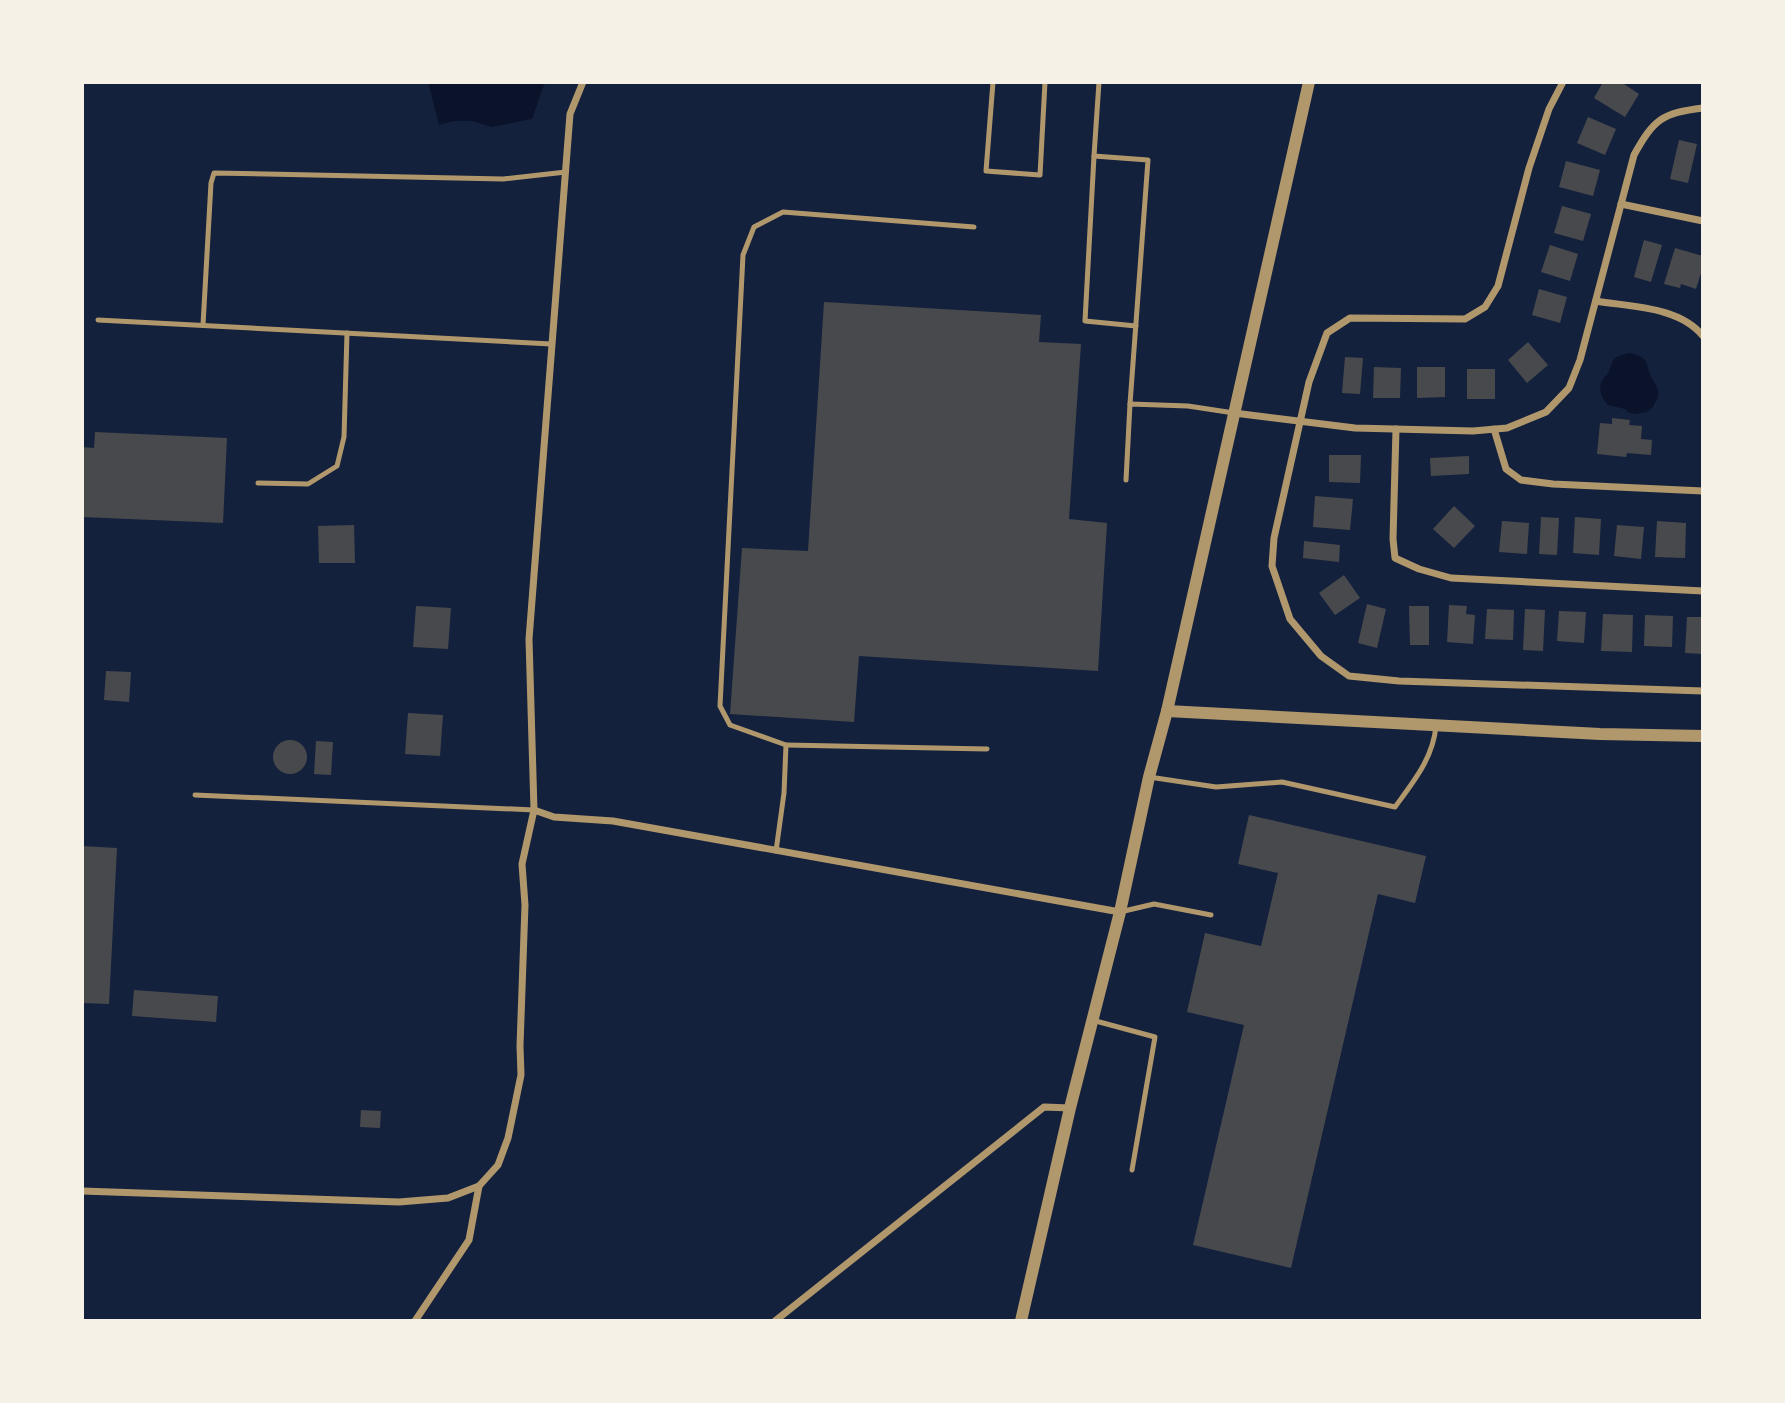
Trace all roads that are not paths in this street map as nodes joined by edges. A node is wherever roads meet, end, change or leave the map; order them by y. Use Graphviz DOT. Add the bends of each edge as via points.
graph roads {
  1 [pos="583,82"];
  2 [pos="993,82"];
  3 [pos="1045,82"];
  4 [pos="1099,82"];
  5 [pos="1309,82"];
  6 [pos="1563,82"];
  7 [pos="1703,108"];
  8 [pos="1094,156"];
  9 [pos="566,172"];
  10 [pos="1621,204"];
  11 [pos="1703,221"];
  12 [pos="974,227"];
  13 [pos="1596,301"];
  14 [pos="98,320"];
  15 [pos="203,325"];
  16 [pos="1136,326"];
  17 [pos="347,333"];
  18 [pos="1703,336"];
  19 [pos="551,344"];
  20 [pos="1130,404"];
  21 [pos="1234,413"];
  22 [pos="1301,422"];
  23 [pos="1396,429"];
  24 [pos="1494,429"];
  25 [pos="1126,480"];
  26 [pos="257,483"];
  27 [pos="1703,491"];
  28 [pos="1703,591"];
  29 [pos="1703,691"];
  30 [pos="1167,711"];
  31 [pos="1436,726"];
  32 [pos="1703,736"];
  33 [pos="786,745"];
  34 [pos="987,749"];
  35 [pos="1149,777"];
  36 [pos="195,795"];
  37 [pos="534,810"];
  38 [pos="776,851"];
  39 [pos="1120,912"];
  40 [pos="1211,915"];
  41 [pos="1093,1020"];
  42 [pos="1070,1108"];
  43 [pos="1132,1170"];
  44 [pos="479,1186"];
  45 [pos="82,1191"];
  46 [pos="415,1321"];
  47 [pos="775,1321"];
  48 [pos="1021,1321"];
  1 -- 9 [label="street" via="570,114"];
  2 -- 3 [label="lane" via="986,172 1040,175"];
  4 -- 8 [label="lane"];
  5 -- 21 [label="street"];
  6 -- 22 [label="street" via="1529,168 1498,286 1485,307 1465,319 1350,318 1327,333 1309,382"];
  7 -- 10 [label="street" via="1672,112 1648,129 1633,155"];
  8 -- 16 [label="lane" via="1084,321"];
  8 -- 16 [label="lane" via="1148,160"];
  9 -- 15 [label="lane" via="503,179 214,173"];
  9 -- 19 [label="street"];
  10 -- 11 [label="street"];
  10 -- 13 [label="street"];
  12 -- 33 [label="lane" via="783,212 754,227 743,255 720,706 730,725"];
  13 -- 18 [label="street" via="1656,310 1682,319"];
  13 -- 24 [label="street" via="1569,388 1546,412"];
  14 -- 15 [label="lane"];
  15 -- 17 [label="lane"];
  16 -- 20 [label="lane"];
  17 -- 19 [label="lane"];
  17 -- 26 [label="lane" via="344,437 337,466 308,484"];
  19 -- 37 [label="street" via="529,639"];
  20 -- 21 [label="lane"];
  20 -- 25 [label="lane"];
  21 -- 22 [label="street"];
  21 -- 30 [label="street"];
  22 -- 23 [label="street"];
  22 -- 29 [label="street" via="1272,566 1290,619 1321,656 1349,676"];
  23 -- 24 [label="street"];
  23 -- 28 [label="street" via="1395,558 1451,578"];
  24 -- 27 [label="street" via="1506,469 1521,480"];
  30 -- 31 [label="street"];
  30 -- 35 [label="street"];
  31 -- 32 [label="street"];
  31 -- 35 [label="lane" via="1435,743 1423,768 1395,807 1282,782 1216,786"];
  33 -- 34 [label="lane"];
  33 -- 38 [label="lane"];
  35 -- 39 [label="street"];
  36 -- 37 [label="lane"];
  37 -- 38 [label="street" via="554,817 613,821"];
  37 -- 44 [label="street" via="523,864 521,1075 498,1165"];
  38 -- 39 [label="street"];
  39 -- 40 [label="lane" via="1154,904"];
  39 -- 41 [label="street"];
  41 -- 42 [label="street"];
  41 -- 43 [label="lane" via="1155,1037"];
  42 -- 47 [label="street" via="1044,1107"];
  42 -- 48 [label="street"];
  44 -- 45 [label="street" via="448,1198 399,1202"];
  44 -- 46 [label="street" via="469,1240"];
}
